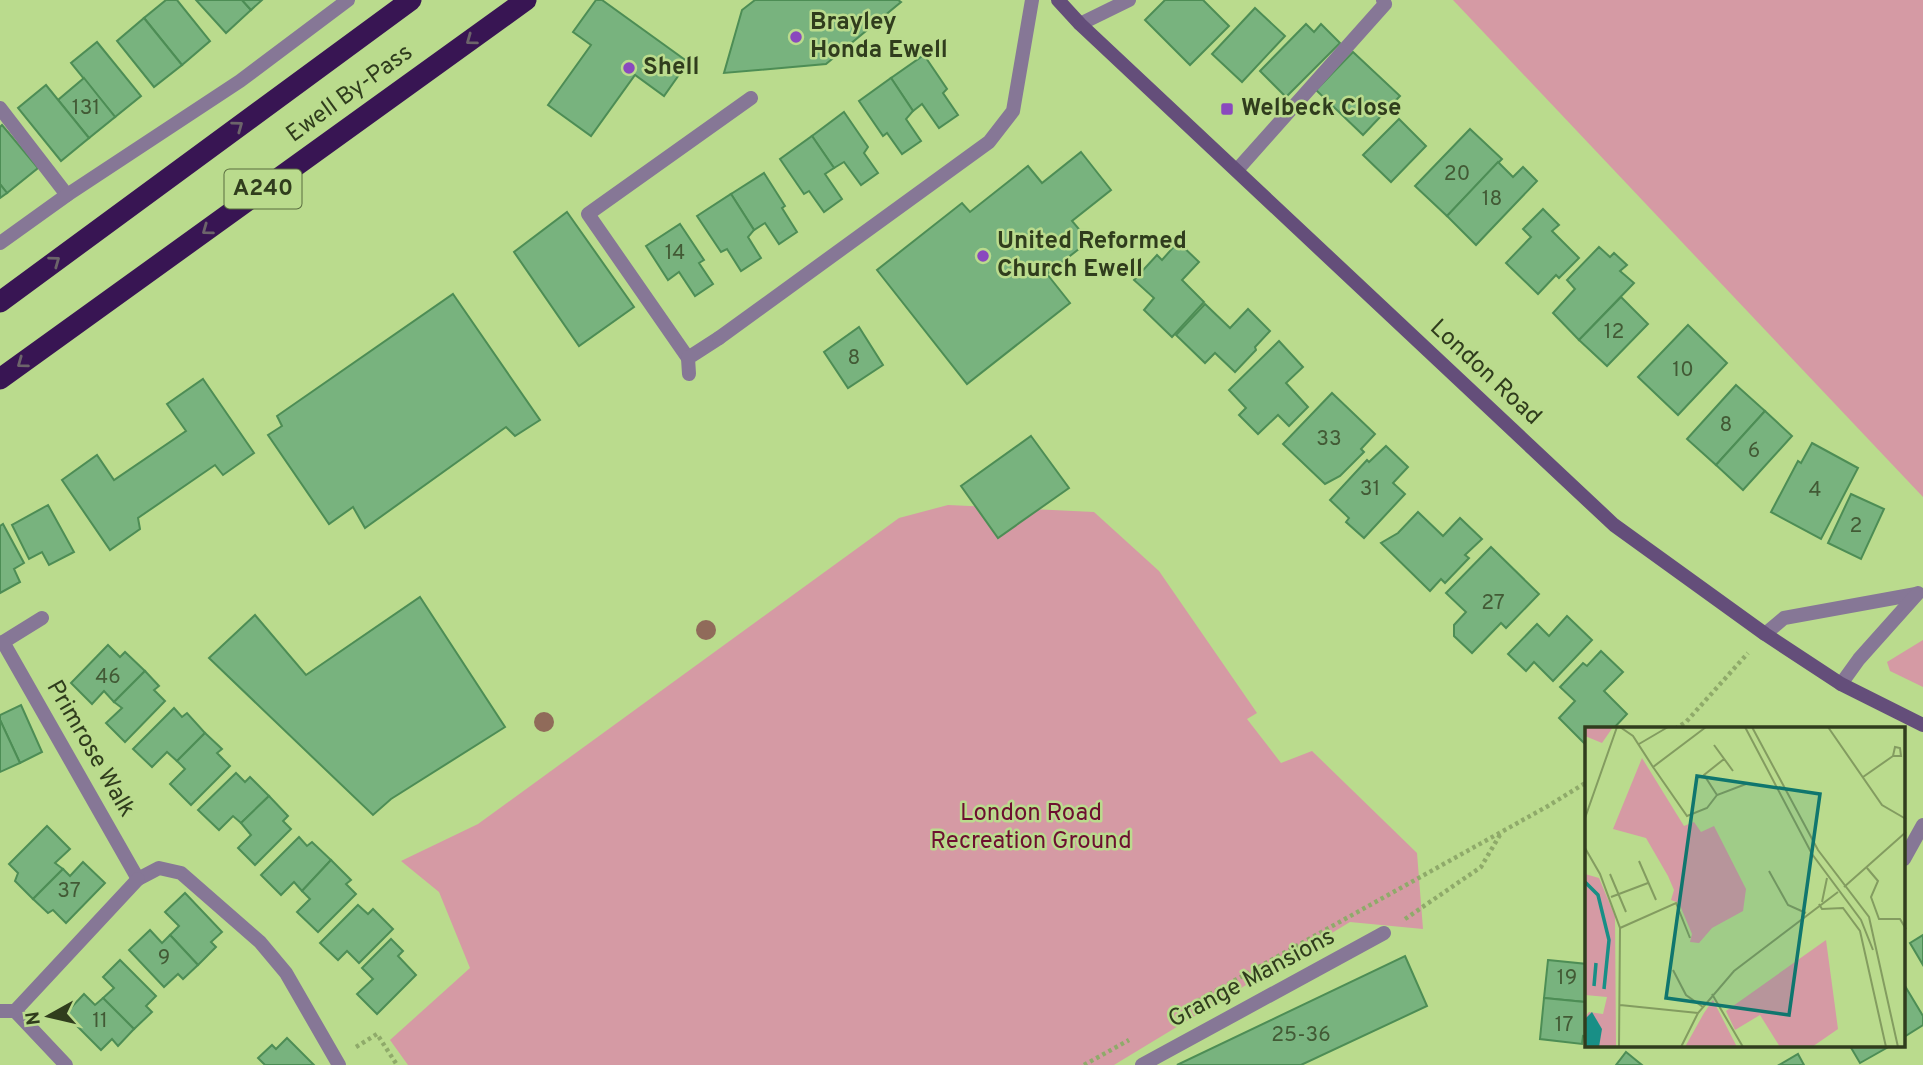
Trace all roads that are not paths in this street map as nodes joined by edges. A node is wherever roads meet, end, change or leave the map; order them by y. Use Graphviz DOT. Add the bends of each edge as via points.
graph roads {
  1 [pos="348,0"];
  2 [pos="411,0"];
  3 [pos="526,0"];
  4 [pos="1032,0"];
  5 [pos="1058,0"];
  6 [pos="1129,0"];
  7 [pos="1383,0"];
  8 [pos="1080,24"];
  9 [pos="751,98"];
  10 [pos="0,108"];
  11 [pos="1237,170"];
  12 [pos="67,195"];
  13 [pos="0,243"];
  14 [pos="0,302"];
  15 [pos="688,358"];
  16 [pos="688,374"];
  17 [pos="0,379"];
  18 [pos="1920,593"];
  19 [pos="41,618"];
  20 [pos="1765,634"];
  21 [pos="2,643"];
  22 [pos="1841,684"];
  23 [pos="1923,725"];
  24 [pos="1923,825"];
  25 [pos="1906,855"];
  26 [pos="138,879"];
  27 [pos="1384,933"];
  28 [pos="8,1011"];
  29 [pos="338,1063"];
  30 [pos="66,1065"];
  31 [pos="1142,1065"];
  1 -- 12 [label="street" via="240,81"];
  14 -- 2 [label="highway, Ewell By-Pass / A240, one-way"];
  3 -- 17 [label="highway, Ewell By-Pass / A240, one-way"];
  4 -- 15 [label="street" via="1013,111 989,142"];
  5 -- 8 [label="main road, London Road"];
  6 -- 8 [label="street"];
  7 -- 11 [label="street" via="1385,4"];
  8 -- 11 [label="main road, London Road"];
  9 -- 15 [label="street" via="588,214"];
  10 -- 12 [label="street"];
  11 -- 20 [label="main road, London Road" via="1614,524"];
  12 -- 13 [label="street"];
  15 -- 16 [label="street"];
  18 -- 20 [label="street" via="1784,618"];
  18 -- 22 [label="street"];
  19 -- 21 [label="street"];
  20 -- 22 [label="main road, London Road"];
  21 -- 26 [label="street, Primrose Walk"];
  22 -- 23 [label="main road, London Road"];
  24 -- 25 [label="street"];
  26 -- 28 [label="street"];
  26 -- 29 [label="street" via="159,868 181,873 260,942 286,973"];
  27 -- 31 [label="street, Grange Mansions"];
  28 -- 30 [label="street"];
}
